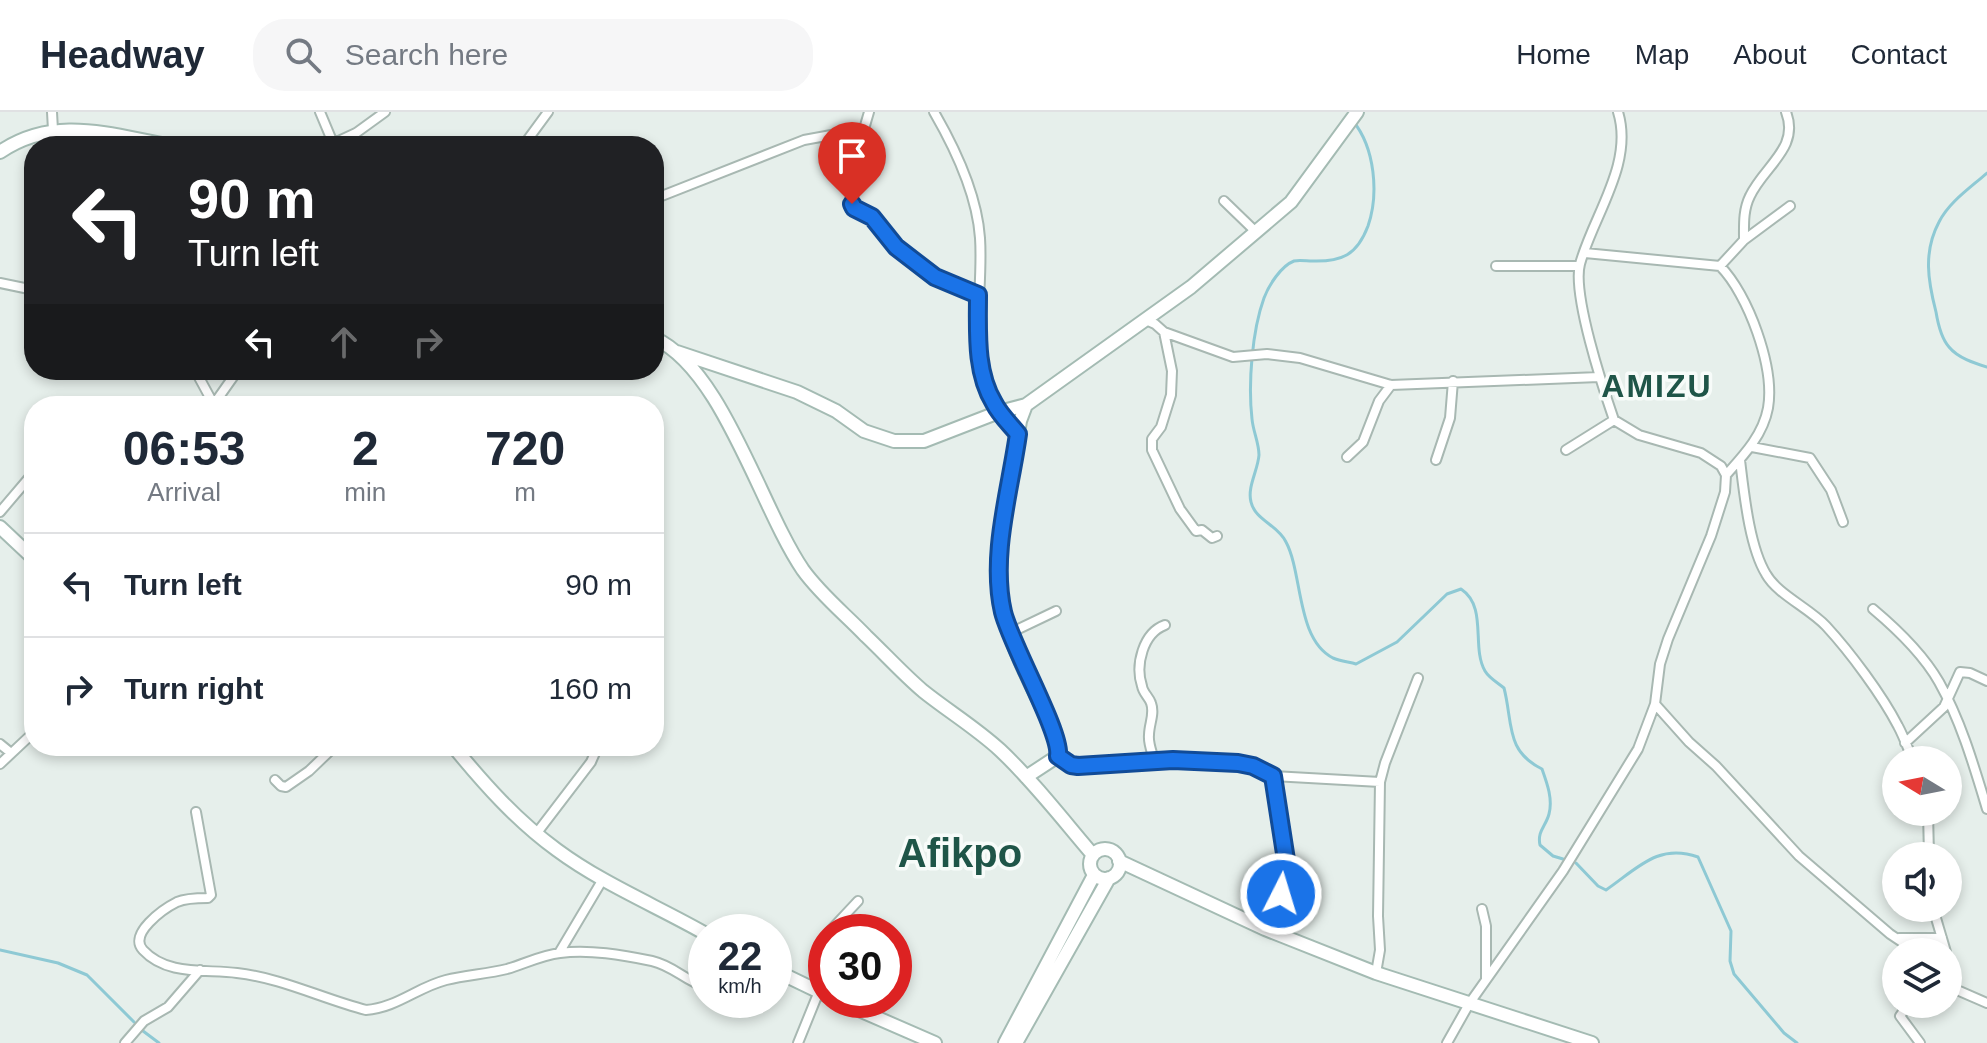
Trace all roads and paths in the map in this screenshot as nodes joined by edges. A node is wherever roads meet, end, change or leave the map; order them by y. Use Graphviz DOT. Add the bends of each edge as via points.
graph roads {
  1 [pos="52,112"];
  2 [pos="320,112"];
  3 [pos="385,112"];
  4 [pos="548,112"];
  5 [pos="869,112"];
  6 [pos="1618,112"];
  7 [pos="1786,112"];
  8 [pos="936,113"];
  9 [pos="1353,117"];
  10 [pos="864,129"];
  11 [pos="53,130"];
  12 [pos="32,136"];
  13 [pos="110,136"];
  14 [pos="327,136"];
  15 [pos="350,136"];
  16 [pos="530,136"];
  17 [pos="24,138"];
  18 [pos="1,150"];
  19 [pos="664,195"];
  20 [pos="1224,201"];
  21 [pos="1790,206"];
  22 [pos="1255,231"];
  23 [pos="1744,240"];
  24 [pos="1585,253"];
  25 [pos="1496,266"];
  26 [pos="1579,266"];
  27 [pos="1720,266"];
  28 [pos="0,283"];
  29 [pos="24,288"];
  30 [pos="978,295"];
  31 [pos="1146,320"];
  32 [pos="1164,332"];
  33 [pos="664,344"];
  34 [pos="677,352"];
  35 [pos="716,365"];
  36 [pos="1599,377"];
  37 [pos="1453,381"];
  38 [pos="1391,385"];
  39 [pos="708,388"];
  40 [pos="1026,405"];
  41 [pos="999,412"];
  42 [pos="1614,420"];
  43 [pos="1018,434"];
  44 [pos="1752,447"];
  45 [pos="1566,450"];
  46 [pos="1347,457"];
  47 [pos="1436,460"];
  48 [pos="1740,460"];
  49 [pos="1726,475"];
  50 [pos="24,484"];
  51 [pos="0,512"];
  52 [pos="1843,522"];
  53 [pos="0,527"];
  54 [pos="1217,536"];
  55 [pos="24,550"];
  56 [pos="1873,609"];
  57 [pos="1056,611"];
  58 [pos="1165,625"];
  59 [pos="1010,633"];
  60 [pos="1418,678"];
  61 [pos="1987,681"];
  62 [pos="1946,699"];
  63 [pos="1655,704"];
  64 [pos="24,741"];
  65 [pos="1905,743"];
  66 [pos="0,744"];
  67 [pos="1906,746"];
  68 [pos="11,753"];
  69 [pos="325,756"];
  70 [pos="461,756"];
  71 [pos="594,756"];
  72 [pos="1058,756"];
  73 [pos="1154,760"];
  74 [pos="0,764"];
  75 [pos="1273,776"];
  76 [pos="1026,777"];
  77 [pos="275,780"];
  78 [pos="1380,782"];
  79 [pos="1987,809"];
  80 [pos="196,812"];
  81 [pos="536,834"];
  82 [pos="1093,855"];
  83 [pos="1119,861"];
  84 [pos="1094,875"];
  85 [pos="1109,878"];
  86 [pos="603,879"];
  87 [pos="858,901"];
  88 [pos="1482,909"];
  89 [pos="846,914"];
  90 [pos="1937,922"];
  91 [pos="688,924"];
  92 [pos="1265,929"];
  93 [pos="1895,938"];
  94 [pos="1942,938"];
  95 [pos="559,953"];
  96 [pos="200,970"];
  97 [pos="1376,973"];
  98 [pos="688,980"];
  99 [pos="1486,980"];
  100 [pos="1962,994"];
  101 [pos="1987,1003"];
  102 [pos="1469,1004"];
  103 [pos="810,1018"];
  104 [pos="877,1018"];
  105 [pos="1901,1018"];
  106 [pos="1587,1042"];
  107 [pos="125,1043"];
  108 [pos="798,1043"];
  109 [pos="935,1043"];
  110 [pos="1005,1043"];
  111 [pos="1016,1043"];
  112 [pos="1447,1043"];
  113 [pos="1920,1043"];
  1 -- 11 [label="street"];
  2 -- 14 [label="street"];
  3 -- 15 [label="street"];
  4 -- 16 [label="street"];
  5 -- 10 [label="street"];
  6 -- 24 [label="street" via="1616,171"];
  7 -- 23 [label="street" via="1789,141 1749,197"];
  8 -- 30 [label="street" via="970,190 980,234"];
  9 -- 22 [label="street" via="1291,202"];
  10 -- 19 [label="street" via="804,140"];
  10 -- 30 [label="street" via="854,208 872,217 896,247 935,277"];
  11 -- 12 [label="street"];
  11 -- 13 [label="street"];
  17 -- 18 [label="street"];
  20 -- 22 [label="street"];
  21 -- 23 [label="street"];
  22 -- 31 [label="street"];
  23 -- 27 [label="street"];
  24 -- 26 [label="street"];
  24 -- 27 [label="street"];
  25 -- 26 [label="street"];
  26 -- 36 [label="street" via="1581,301"];
  27 -- 44 [label="street" via="1738,287 1768,378 1768,409"];
  28 -- 29 [label="street"];
  30 -- 41 [label="street" via="978,344 987,390"];
  31 -- 32 [label="street"];
  31 -- 40 [label="street"];
  32 -- 38 [label="street" via="1233,357 1300,358"];
  32 -- 54 [label="street" via="1171,395 1152,450 1192,527"];
  33 -- 34 [label="street"];
  34 -- 35 [label="street"];
  34 -- 39 [label="street"];
  35 -- 39 [label="street" via="708,373"];
  35 -- 41 [label="street" via="797,392 864,431 894,441 924,441"];
  36 -- 37 [label="street"];
  36 -- 42 [label="street"];
  37 -- 38 [label="street"];
  37 -- 47 [label="street" via="1450,418"];
  38 -- 46 [label="street" via="1363,442"];
  39 -- 76 [label="street" via="767,505 822,593 922,690"];
  40 -- 41 [label="street"];
  40 -- 43 [label="street"];
  41 -- 43 [label="street"];
  42 -- 45 [label="street"];
  42 -- 49 [label="street" via="1639,435 1701,453"];
  43 -- 59 [label="street" via="1000,574"];
  44 -- 48 [label="street"];
  44 -- 52 [label="street" via="1810,458"];
  48 -- 49 [label="street"];
  48 -- 65 [label="street" via="1746,508 1767,576 1835,637"];
  49 -- 63 [label="street" via="1711,536 1660,664"];
  50 -- 51 [label="street"];
  53 -- 55 [label="street"];
  56 -- 62 [label="street" via="1903,634"];
  57 -- 59 [label="street"];
  58 -- 73 [label="street" via="1148,637 1140,666 1142,690 1151,702 1148,736"];
  59 -- 72 [label="street" via="1057,739"];
  60 -- 78 [label="street"];
  61 -- 62 [label="street" via="1960,672"];
  62 -- 65 [label="street"];
  62 -- 79 [label="street"];
  63 -- 93 [label="street" via="1799,856"];
  63 -- 99 [label="street" via="1638,749 1563,871"];
  64 -- 68 [label="street"];
  65 -- 67 [label="street"];
  66 -- 68 [label="street"];
  68 -- 74 [label="street"];
  69 -- 77 [label="street" via="286,787"];
  70 -- 81 [label="street"];
  71 -- 81 [label="street"];
  72 -- 73 [label="street" via="1078,766"];
  72 -- 76 [label="street"];
  73 -- 75 [label="street" via="1238,763"];
  75 -- 78 [label="street"];
  75 -- 92 [label="street" via="1285,870"];
  76 -- 82 [label="street"];
  78 -- 97 [label="street"];
  80 -- 96 [label="street" via="211,895 178,902 141,930 139,938 145,952 162,963"];
  81 -- 86 [label="street"];
  82 -- 83 [label="street" via="1113,851"];
  82 -- 84 [label="street"];
  83 -- 85 [label="street"];
  83 -- 92 [label="street"];
  84 -- 85 [label="street"];
  84 -- 110 [label="street"];
  85 -- 111 [label="street"];
  86 -- 91 [label="street"];
  86 -- 95 [label="street"];
  87 -- 89 [label="street"];
  88 -- 99 [label="street"];
  90 -- 94 [label="street"];
  92 -- 97 [label="street"];
  95 -- 96 [label="street" via="444,980 396,1003 366,1010 255,975"];
  95 -- 98 [label="street" via="651,961 672,967"];
  96 -- 107 [label="street" via="168,1007 144,1021"];
  97 -- 102 [label="street"];
  99 -- 102 [label="street"];
  100 -- 101 [label="street"];
  102 -- 106 [label="street"];
  102 -- 112 [label="street"];
  103 -- 108 [label="street"];
  104 -- 109 [label="street"];
  105 -- 113 [label="street"];
}
